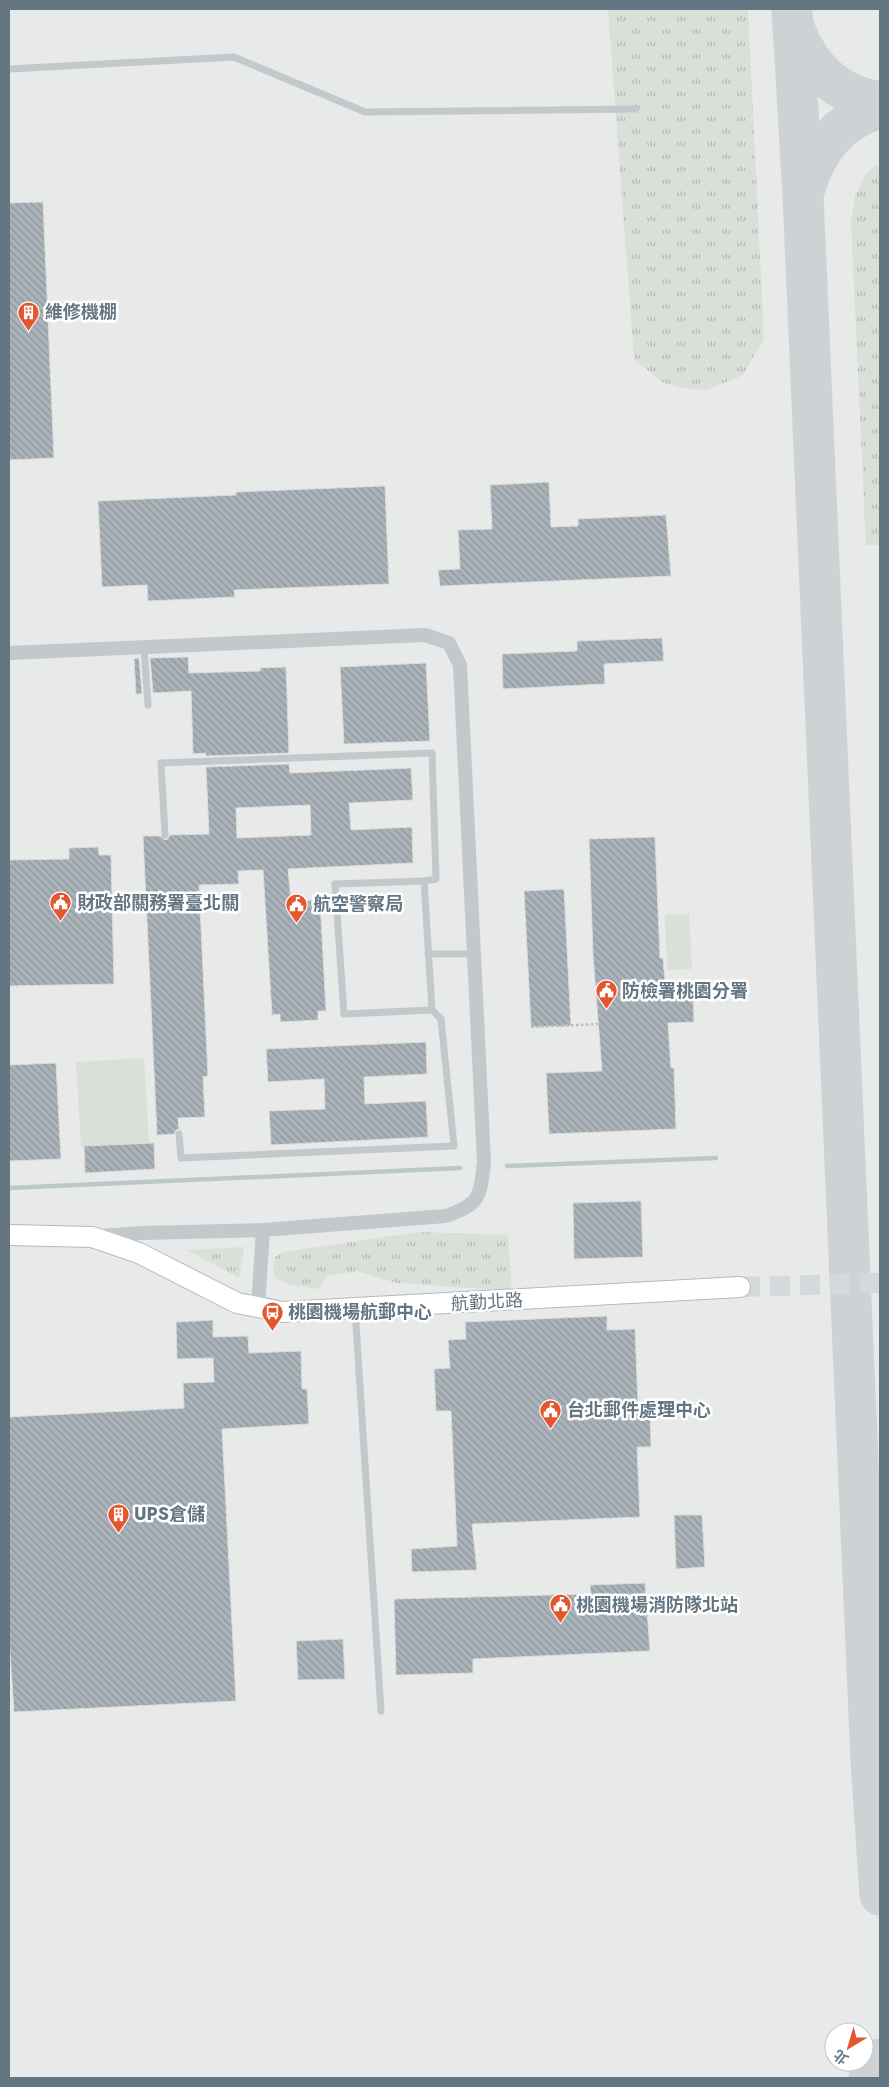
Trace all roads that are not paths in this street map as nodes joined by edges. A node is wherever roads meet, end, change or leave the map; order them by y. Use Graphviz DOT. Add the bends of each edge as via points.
graph roads {
  1 [pos="9,69"];
  2 [pos="636,109"];
  3 [pos="144,647"];
  4 [pos="9,653"];
  5 [pos="148,705"];
  6 [pos="164,835"];
  7 [pos="424,881"];
  8 [pos="428,954"];
  9 [pos="474,954"];
  10 [pos="432,1010"];
  11 [pos="179,1134"];
  12 [pos="264,1230"];
  13 [pos="9,1235"];
  14 [pos="92,1237"];
  15 [pos="740,1288"];
  16 [pos="258,1307"];
  17 [pos="355,1309"];
  18 [pos="381,1712"];
  1 -- 2 [label="lane" via="234,57 365,112"];
  3 -- 4 [label="street"];
  3 -- 5 [label="lane"];
  3 -- 9 [label="street" via="425,635 448,643 460,665"];
  6 -- 7 [label="lane" via="161,763 432,753 436,879"];
  7 -- 8 [label="lane"];
  7 -- 10 [label="lane" via="336,884 344,1014"];
  8 -- 9 [label="lane"];
  8 -- 10 [label="lane"];
  9 -- 12 [label="street" via="484,1162 481,1191 467,1209 446,1216"];
  10 -- 11 [label="lane" via="441,1019 454,1146 181,1158"];
  12 -- 14 [label="street"];
  12 -- 16 [label="street"];
  13 -- 14 [label="street, 航勤北路"];
  14 -- 16 [label="street, 航勤北路" via="139,1253 237,1302"];
  15 -- 17 [label="street, 航勤北路"];
  16 -- 17 [label="street, 航勤北路" via="283,1312"];
  17 -- 18 [label="lane"];
}
